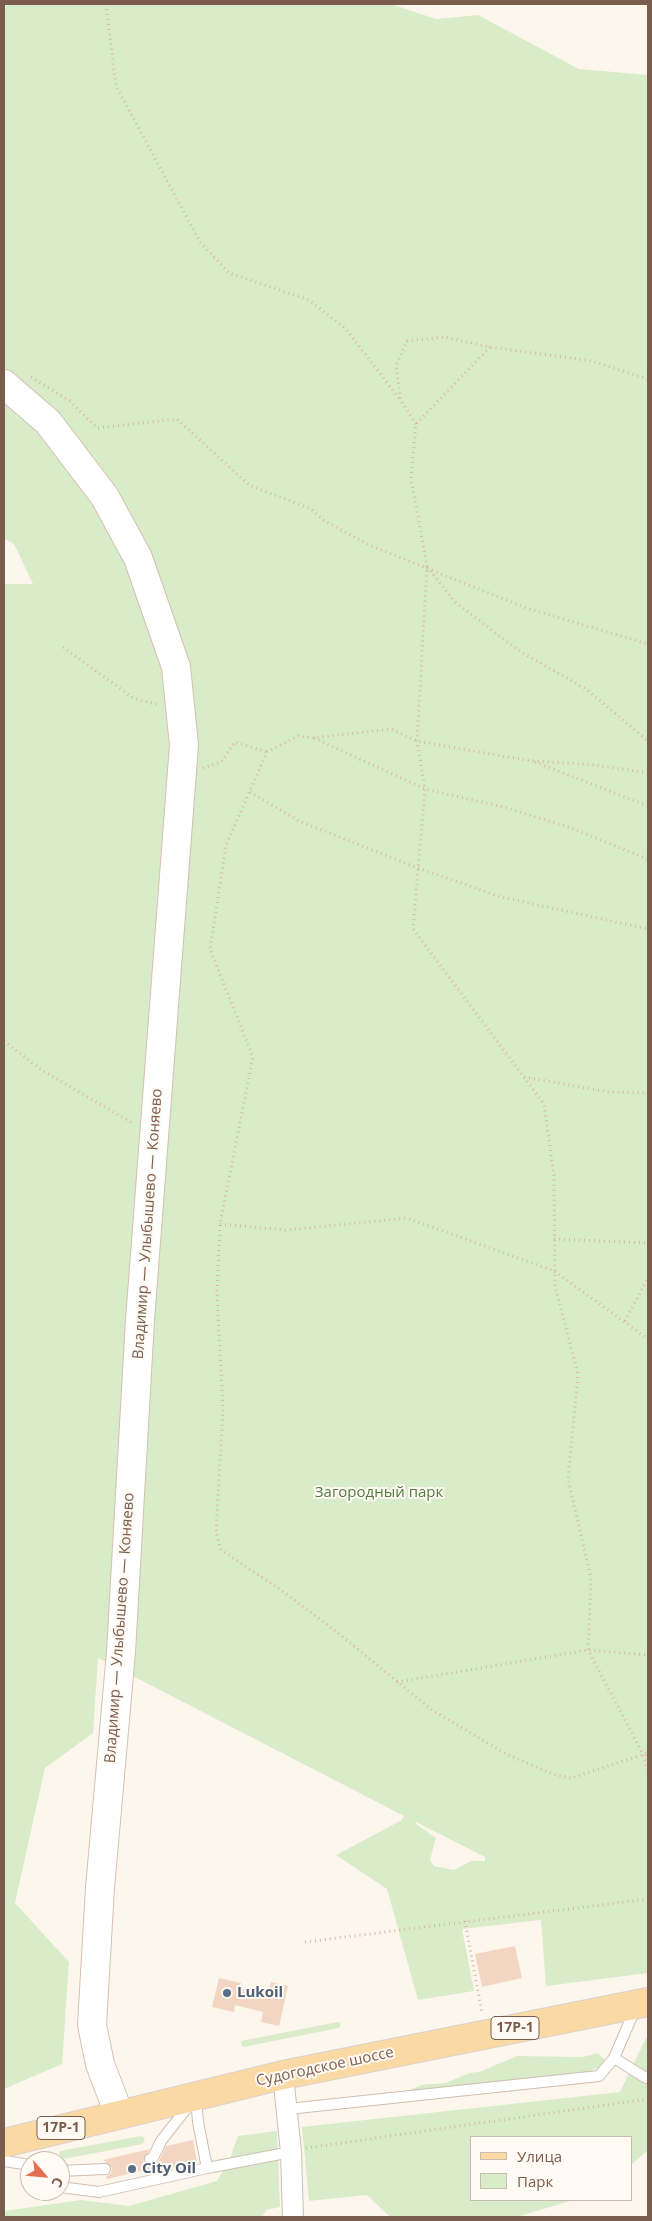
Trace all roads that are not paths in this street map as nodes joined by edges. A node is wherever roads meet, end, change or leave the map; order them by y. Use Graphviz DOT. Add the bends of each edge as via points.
graph roads {
  1 [pos="13,378"];
  2 [pos="642,2003"];
  3 [pos="614,2058"];
  4 [pos="283,2075"];
  5 [pos="646,2078"];
  6 [pos="196,2097"];
  7 [pos="288,2109"];
  8 [pos="119,2114"];
  9 [pos="291,2152"];
  10 [pos="5,2155"];
  11 [pos="150,2159"];
  12 [pos="20,2161"];
  13 [pos="20,2166"];
  14 [pos="105,2168"];
  15 [pos="207,2168"];
  16 [pos="70,2170"];
  17 [pos="70,2188"];
  18 [pos="293,2217"];
  1 -- 8 [label="main road, Владимир — Улыбышево — Коняево" via="110,506 138,558 176,667 184,745 140,1320 121,1652 92,2025 100,2064"];
  2 -- 3 [label="lane"];
  2 -- 4 [label="main road, Судогодское шоссе / 17Р-1"];
  3 -- 5 [label="lane"];
  3 -- 7 [label="lane" via="599,2076"];
  4 -- 6 [label="main road, Судогодское шоссе / 17Р-1"];
  4 -- 7 [label="street"];
  6 -- 8 [label="main road, Судогодское шоссе / 17Р-1"];
  6 -- 11 [label="lane" via="160,2141"];
  6 -- 15 [label="lane"];
  7 -- 9 [label="street"];
  8 -- 10 [label="main road, Судогодское шоссе / 17Р-1"];
  9 -- 15 [label="lane"];
  9 -- 18 [label="street"];
  10 -- 12 [label="lane"];
  10 -- 13 [label="lane"];
  14 -- 16 [label="lane"];
  15 -- 17 [label="lane" via="99,2192"];
}
